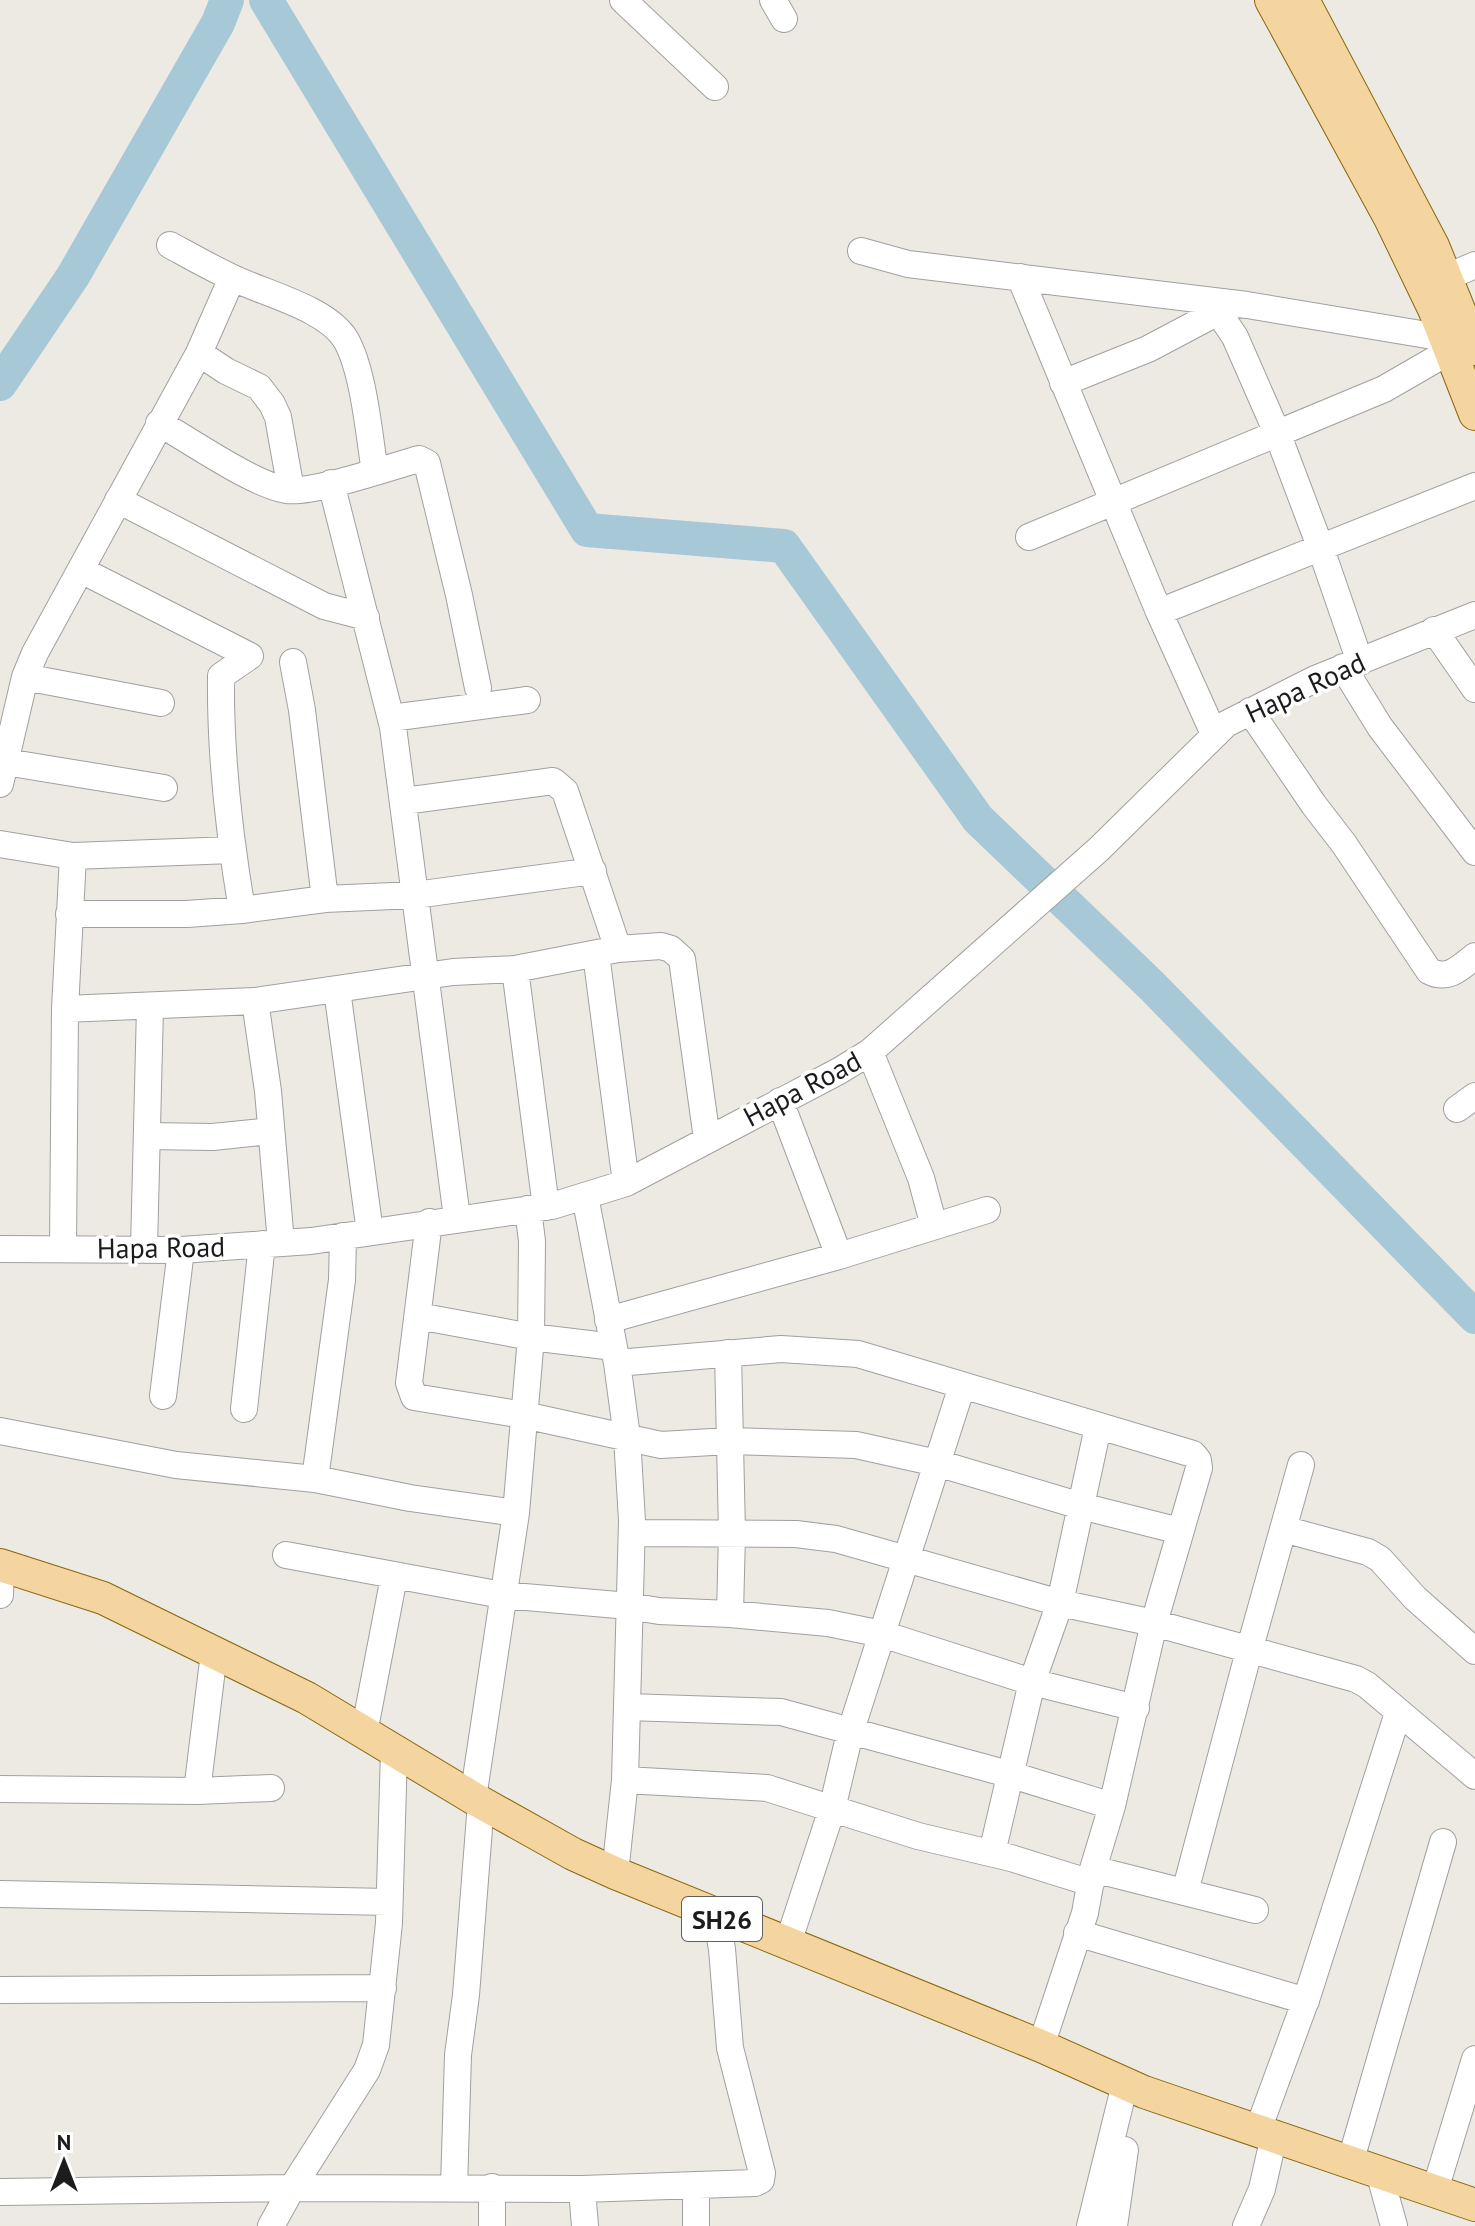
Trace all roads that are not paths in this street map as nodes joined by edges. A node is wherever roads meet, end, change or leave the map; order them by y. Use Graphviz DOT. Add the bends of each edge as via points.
graph roads {
  1 [pos="623,0"];
  2 [pos="1271,0"];
  3 [pos="1303,0"];
  4 [pos="715,87"];
  5 [pos="170,245"];
  6 [pos="861,251"];
  7 [pos="1448,276"];
  8 [pos="1020,277"];
  9 [pos="232,278"];
  10 [pos="1214,307"];
  11 [pos="1457,347"];
  12 [pos="199,353"];
  13 [pos="1063,383"];
  14 [pos="1475,414"];
  15 [pos="159,423"];
  16 [pos="1278,435"];
  17 [pos="375,472"];
  18 [pos="331,483"];
  19 [pos="1475,486"];
  20 [pos="291,490"];
  21 [pos="118,500"];
  22 [pos="1113,501"];
  23 [pos="1029,537"];
  24 [pos="1321,549"];
  25 [pos="81,570"];
  26 [pos="1159,612"];
  27 [pos="1475,615"];
  28 [pos="366,617"];
  29 [pos="1434,630"];
  30 [pos="293,662"];
  31 [pos="1351,665"];
  32 [pos="25,677"];
  33 [pos="478,688"];
  34 [pos="1475,689"];
  35 [pos="527,700"];
  36 [pos="161,703"];
  37 [pos="1250,711"];
  38 [pos="391,718"];
  39 [pos="1214,734"];
  40 [pos="2,769"];
  41 [pos="164,788"];
  42 [pos="404,801"];
  43 [pos="0,844"];
  44 [pos="232,850"];
  45 [pos="1475,852"];
  46 [pos="73,856"];
  47 [pos="593,871"];
  48 [pos="415,895"];
  49 [pos="325,899"];
  50 [pos="242,910"];
  51 [pos="69,914"];
  52 [pos="607,952"];
  53 [pos="1475,956"];
  54 [pos="515,969"];
  55 [pos="424,977"];
  56 [pos="337,990"];
  57 [pos="255,1001"];
  58 [pos="150,1007"];
  59 [pos="65,1009"];
  60 [pos="870,1052"];
  61 [pos="780,1101"];
  62 [pos="270,1131"];
  63 [pos="147,1136"];
  64 [pos="707,1139"];
  65 [pos="626,1183"];
  66 [pos="585,1196"];
  67 [pos="537,1208"];
  68 [pos="987,1210"];
  69 [pos="457,1218"];
  70 [pos="429,1222"];
  71 [pos="934,1226"];
  72 [pos="370,1232"];
  73 [pos="343,1236"];
  74 [pos="272,1243"];
  75 [pos="144,1248"];
  76 [pos="0,1249"];
  77 [pos="63,1249"];
  78 [pos="181,1250"];
  79 [pos="839,1256"];
  80 [pos="418,1316"];
  81 [pos="608,1320"];
  82 [pos="531,1337"];
  83 [pos="728,1353"];
  84 [pos="615,1355"];
  85 [pos="962,1386"];
  86 [pos="163,1396"];
  87 [pos="244,1409"];
  88 [pos="524,1415"];
  89 [pos="1098,1427"];
  90 [pos="0,1431"];
  91 [pos="627,1437"];
  92 [pos="729,1441"];
  93 [pos="937,1463"];
  94 [pos="1301,1465"];
  95 [pos="315,1479"];
  96 [pos="1081,1506"];
  97 [pos="516,1513"];
  98 [pos="1283,1529"];
  99 [pos="1180,1531"];
  100 [pos="632,1533"];
  101 [pos="732,1533"];
  102 [pos="286,1555"];
  103 [pos="907,1558"];
  104 [pos="0,1565"];
  105 [pos="394,1577"];
  106 [pos="0,1595"];
  107 [pos="505,1596"];
  108 [pos="1060,1603"];
  109 [pos="629,1606"];
  110 [pos="730,1614"];
  111 [pos="1154,1623"];
  112 [pos="882,1634"];
  113 [pos="1249,1651"];
  114 [pos="1475,1651"];
  115 [pos="214,1653"];
  116 [pos="1032,1682"];
  117 [pos="627,1707"];
  118 [pos="1136,1708"];
  119 [pos="1398,1713"];
  120 [pos="364,1733"];
  121 [pos="850,1733"];
  122 [pos="394,1751"];
  123 [pos="1012,1775"];
  124 [pos="1475,1776"];
  125 [pos="625,1780"];
  126 [pos="271,1788"];
  127 [pos="0,1789"];
  128 [pos="197,1791"];
  129 [pos="477,1800"];
  130 [pos="1112,1806"];
  131 [pos="832,1809"];
  132 [pos="1443,1842"];
  133 [pos="992,1853"];
  134 [pos="615,1873"];
  135 [pos="1092,1876"];
  136 [pos="1185,1892"];
  137 [pos="0,1894"];
  138 [pos="389,1902"];
  139 [pos="1255,1910"];
  140 [pos="716,1916"];
  141 [pos="1077,1933"];
  142 [pos="788,1943"];
  143 [pos="383,1988"];
  144 [pos="0,1990"];
  145 [pos="1306,2001"];
  146 [pos="1041,2046"];
  147 [pos="1475,2059"];
  148 [pos="1130,2086"];
  149 [pos="1266,2133"];
  150 [pos="1365,2167"];
  151 [pos="696,2185"];
  152 [pos="492,2187"];
  153 [pos="292,2188"];
  154 [pos="454,2188"];
  155 [pos="582,2189"];
  156 [pos="1435,2190"];
  157 [pos="0,2192"];
  158 [pos="1475,2205"];
  159 [pos="271,2226"];
  160 [pos="492,2226"];
  161 [pos="585,2226"];
  162 [pos="696,2226"];
  163 [pos="1090,2226"];
  164 [pos="1114,2226"];
  165 [pos="1246,2226"];
  166 [pos="1394,2226"];
  1 -- 4 [label="street"];
  2 -- 7 [label="main road" via="1390,218"];
  3 -- 7 [label="main road"];
  5 -- 9 [label="street"];
  6 -- 8 [label="street" via="908,264"];
  7 -- 11 [label="main road"];
  8 -- 10 [label="street"];
  8 -- 13 [label="street"];
  9 -- 12 [label="street"];
  9 -- 17 [label="street" via="321,316 347,341"];
  10 -- 11 [label="street" via="1247,305"];
  10 -- 13 [label="street" via="1148,349"];
  10 -- 16 [label="street" via="1235,337"];
  11 -- 14 [label="main road"];
  11 -- 16 [label="street" via="1384,389"];
  12 -- 15 [label="street"];
  12 -- 20 [label="street" via="259,387 272,404"];
  13 -- 22 [label="street"];
  15 -- 20 [label="street" via="254,478"];
  15 -- 21 [label="street"];
  16 -- 22 [label="street"];
  16 -- 24 [label="street"];
  17 -- 18 [label="street"];
  17 -- 33 [label="street" via="419,459 428,465"];
  18 -- 20 [label="street"];
  18 -- 28 [label="street"];
  19 -- 24 [label="street"];
  21 -- 25 [label="street"];
  21 -- 28 [label="street" via="324,606"];
  22 -- 23 [label="street"];
  22 -- 26 [label="street"];
  24 -- 26 [label="street"];
  24 -- 31 [label="street"];
  25 -- 32 [label="street"];
  25 -- 44 [label="street" via="250,656 221,676"];
  26 -- 39 [label="street"];
  27 -- 29 [label="street, Hapa Road"];
  28 -- 38 [label="street"];
  29 -- 31 [label="street, Hapa Road"];
  29 -- 34 [label="street"];
  30 -- 49 [label="street"];
  31 -- 37 [label="street, Hapa Road"];
  31 -- 45 [label="street" via="1380,727"];
  32 -- 36 [label="street"];
  32 -- 40 [label="street"];
  35 -- 38 [label="street"];
  37 -- 39 [label="street, Hapa Road"];
  37 -- 53 [label="street" via="1429,971 1453,974"];
  38 -- 42 [label="street"];
  39 -- 60 [label="street, Hapa Road" via="1099,849"];
  40 -- 41 [label="street"];
  42 -- 47 [label="street" via="553,781 565,791"];
  42 -- 48 [label="street"];
  43 -- 46 [label="street"];
  44 -- 46 [label="street"];
  44 -- 50 [label="street"];
  46 -- 51 [label="street"];
  47 -- 48 [label="street"];
  47 -- 52 [label="street"];
  48 -- 49 [label="street"];
  48 -- 55 [label="street"];
  49 -- 50 [label="street"];
  50 -- 51 [label="street"];
  51 -- 59 [label="street"];
  52 -- 54 [label="street"];
  52 -- 64 [label="street" via="661,946 682,959"];
  52 -- 65 [label="street"];
  54 -- 55 [label="street"];
  54 -- 67 [label="street"];
  55 -- 56 [label="street"];
  55 -- 69 [label="street"];
  56 -- 57 [label="street"];
  56 -- 72 [label="street"];
  57 -- 58 [label="street"];
  57 -- 62 [label="street"];
  58 -- 59 [label="street"];
  58 -- 63 [label="street"];
  59 -- 77 [label="street"];
  60 -- 61 [label="street, Hapa Road"];
  60 -- 71 [label="street" via="921,1178"];
  61 -- 64 [label="street, Hapa Road"];
  61 -- 79 [label="street"];
  62 -- 63 [label="street"];
  62 -- 74 [label="street"];
  63 -- 75 [label="street"];
  64 -- 65 [label="street, Hapa Road"];
  65 -- 66 [label="street, Hapa Road"];
  66 -- 67 [label="street, Hapa Road"];
  66 -- 81 [label="street"];
  67 -- 69 [label="street, Hapa Road"];
  67 -- 82 [label="street"];
  68 -- 71 [label="street"];
  69 -- 70 [label="street, Hapa Road"];
  70 -- 72 [label="street, Hapa Road"];
  70 -- 80 [label="street"];
  71 -- 79 [label="street"];
  72 -- 73 [label="street, Hapa Road"];
  73 -- 74 [label="street, Hapa Road"];
  73 -- 95 [label="street" via="342,1280"];
  74 -- 78 [label="street, Hapa Road"];
  74 -- 87 [label="street"];
  75 -- 77 [label="street, Hapa Road"];
  75 -- 78 [label="street, Hapa Road"];
  76 -- 77 [label="street, Hapa Road"];
  78 -- 86 [label="street"];
  79 -- 81 [label="street"];
  80 -- 82 [label="street"];
  80 -- 88 [label="street" via="409,1387 414,1397"];
  81 -- 84 [label="street"];
  82 -- 84 [label="street"];
  82 -- 88 [label="street"];
  83 -- 84 [label="street"];
  83 -- 85 [label="street" via="781,1349 858,1354"];
  83 -- 92 [label="street"];
  84 -- 91 [label="street"];
  85 -- 89 [label="street"];
  85 -- 93 [label="street"];
  88 -- 91 [label="street"];
  88 -- 97 [label="street"];
  89 -- 96 [label="street"];
  89 -- 99 [label="street" via="1193,1454 1199,1468"];
  90 -- 95 [label="street" via="176,1465"];
  91 -- 92 [label="street" via="661,1445"];
  91 -- 100 [label="street"];
  92 -- 93 [label="street" via="856,1445"];
  92 -- 101 [label="street"];
  93 -- 96 [label="street"];
  93 -- 103 [label="street"];
  94 -- 98 [label="street"];
  95 -- 97 [label="street"];
  96 -- 99 [label="street"];
  96 -- 108 [label="street"];
  97 -- 107 [label="street"];
  98 -- 113 [label="street"];
  98 -- 114 [label="street" via="1380,1559"];
  99 -- 111 [label="street"];
  100 -- 101 [label="street"];
  100 -- 109 [label="street"];
  101 -- 103 [label="street" via="836,1539"];
  101 -- 110 [label="street"];
  102 -- 105 [label="street"];
  103 -- 108 [label="street"];
  103 -- 112 [label="street"];
  104 -- 106 [label="street"];
  104 -- 115 [label="main road, SH26" via="103,1598"];
  105 -- 107 [label="street"];
  105 -- 120 [label="street"];
  107 -- 109 [label="street"];
  107 -- 129 [label="street"];
  108 -- 111 [label="street"];
  108 -- 116 [label="street"];
  109 -- 110 [label="street"];
  109 -- 117 [label="street"];
  110 -- 112 [label="street"];
  111 -- 113 [label="street"];
  111 -- 118 [label="street"];
  112 -- 116 [label="street"];
  112 -- 121 [label="street"];
  113 -- 119 [label="street" via="1356,1679"];
  113 -- 136 [label="street"];
  115 -- 120 [label="main road, SH26" via="307,1698"];
  115 -- 128 [label="street"];
  116 -- 118 [label="street"];
  116 -- 123 [label="street"];
  117 -- 121 [label="street" via="781,1712"];
  117 -- 125 [label="street"];
  118 -- 130 [label="street"];
  119 -- 124 [label="street"];
  119 -- 145 [label="street"];
  120 -- 122 [label="main road, SH26"];
  121 -- 123 [label="street"];
  121 -- 131 [label="street"];
  122 -- 129 [label="main road, SH26"];
  122 -- 138 [label="street"];
  123 -- 130 [label="street"];
  123 -- 133 [label="street"];
  125 -- 131 [label="street" via="754,1785"];
  125 -- 134 [label="street"];
  126 -- 128 [label="street"];
  127 -- 128 [label="street"];
  129 -- 134 [label="main road, SH26"];
  129 -- 154 [label="street"];
  130 -- 135 [label="street"];
  131 -- 133 [label="street"];
  131 -- 142 [label="street"];
  132 -- 150 [label="street"];
  133 -- 135 [label="street"];
  134 -- 140 [label="main road, SH26"];
  135 -- 136 [label="street"];
  135 -- 141 [label="street"];
  136 -- 139 [label="street"];
  137 -- 138 [label="street"];
  138 -- 143 [label="street"];
  140 -- 142 [label="main road, SH26"];
  140 -- 151 [label="street" via="730,2048 762,2173 755,2183"];
  141 -- 145 [label="street"];
  141 -- 146 [label="street"];
  142 -- 146 [label="main road, SH26"];
  143 -- 144 [label="street"];
  143 -- 153 [label="street" via="376,2045 367,2070"];
  145 -- 149 [label="street"];
  146 -- 148 [label="main road, SH26"];
  147 -- 156 [label="street"];
  148 -- 149 [label="main road, SH26"];
  148 -- 163 [label="street"];
  148 -- 164 [label="street"];
  149 -- 150 [label="main road, SH26"];
  149 -- 165 [label="street" via="1262,2189"];
  150 -- 156 [label="main road, SH26"];
  150 -- 166 [label="street"];
  151 -- 155 [label="street"];
  151 -- 162 [label="street"];
  152 -- 154 [label="street"];
  152 -- 155 [label="street"];
  152 -- 160 [label="street"];
  153 -- 154 [label="street"];
  153 -- 157 [label="street"];
  153 -- 159 [label="street"];
  155 -- 161 [label="street"];
  156 -- 158 [label="main road, SH26"];
}
